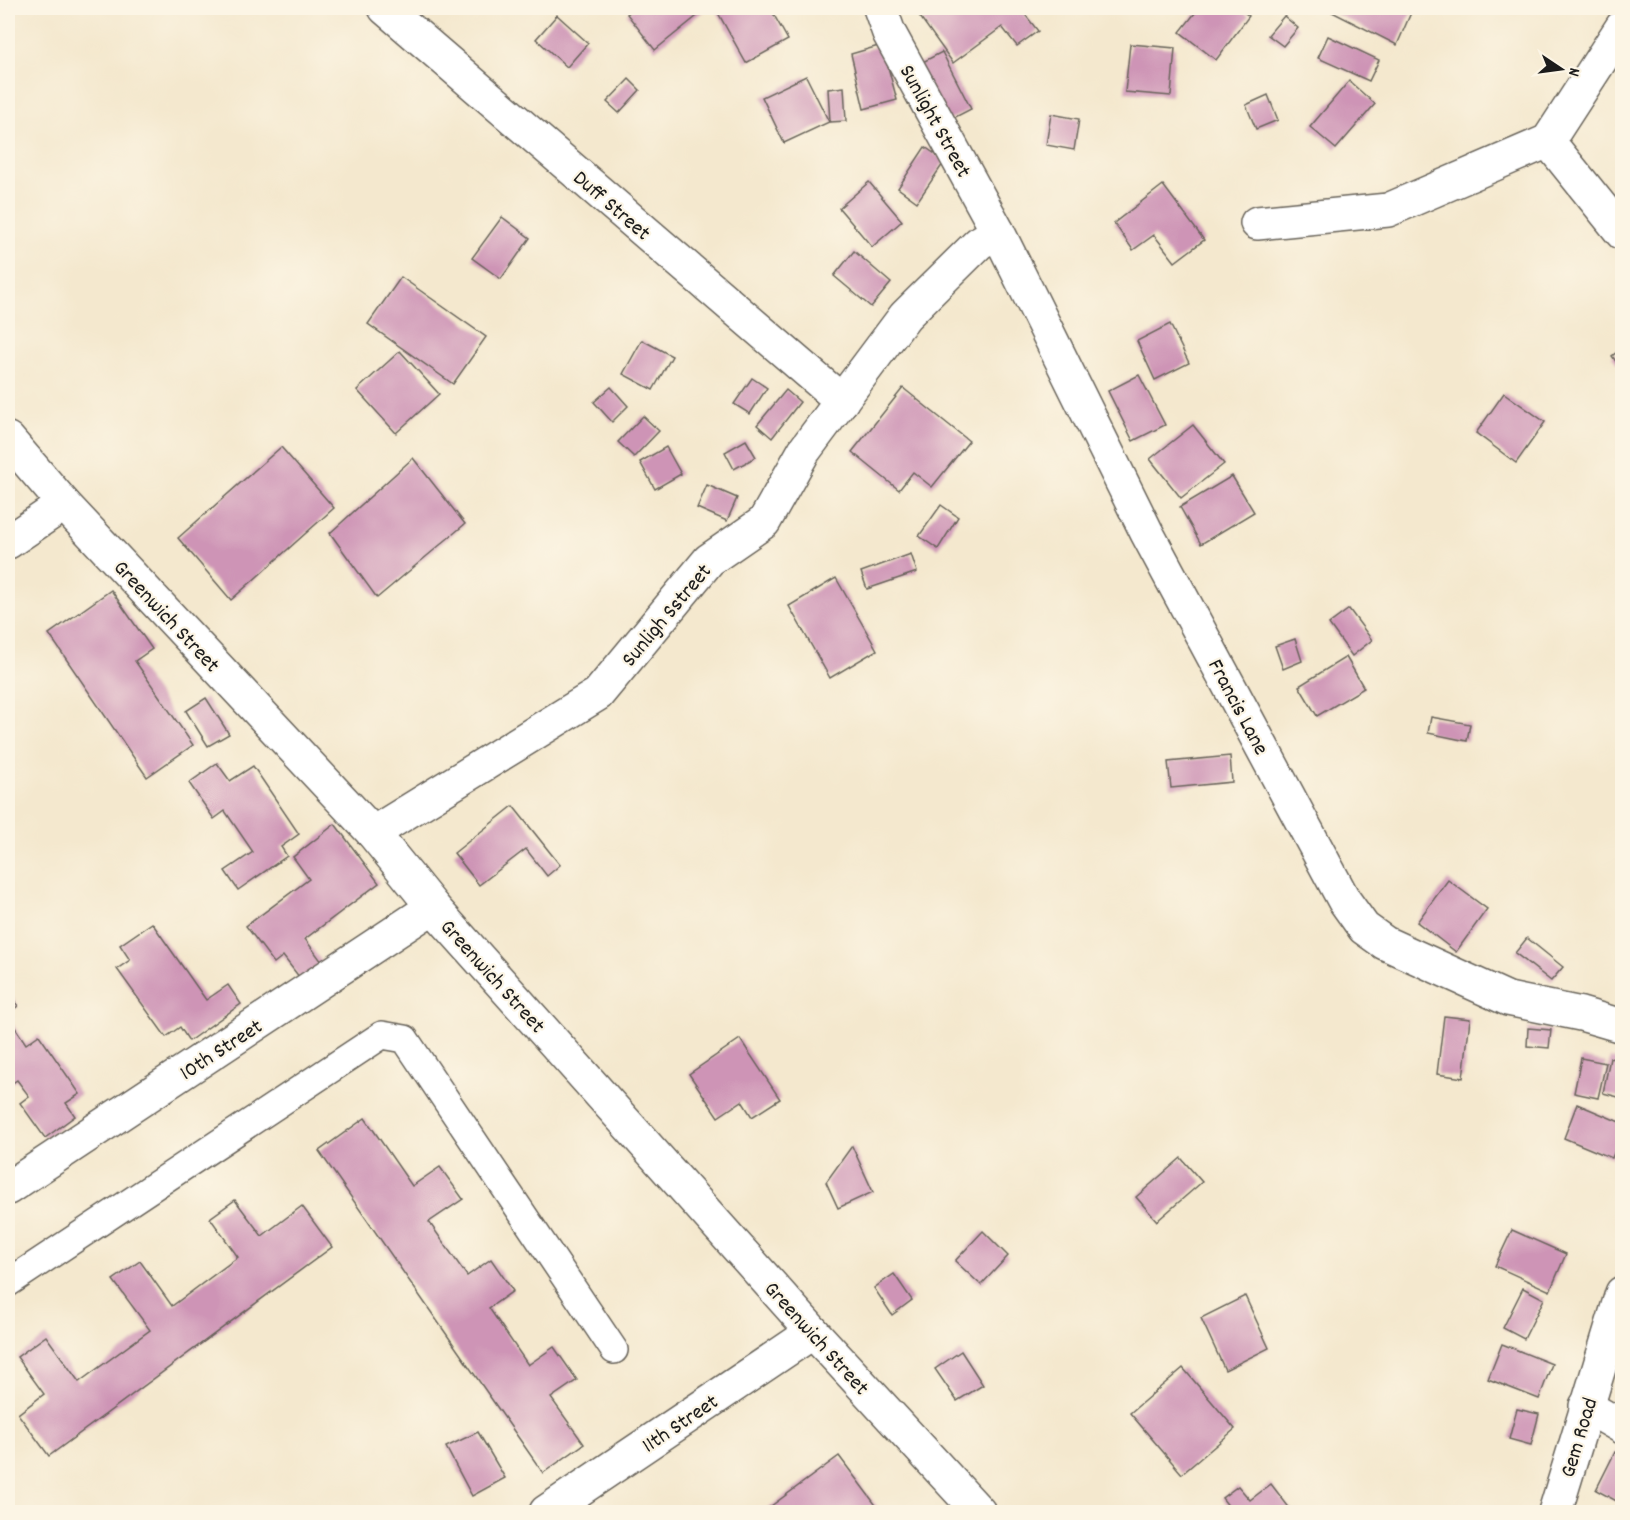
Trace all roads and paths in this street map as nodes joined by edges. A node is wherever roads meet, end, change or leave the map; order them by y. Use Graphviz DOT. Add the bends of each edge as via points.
graph roads {
  1 [pos="385,8"];
  2 [pos="880,8"];
  3 [pos="1623,27"];
  4 [pos="1548,141"];
  5 [pos="1257,223"];
  6 [pos="998,232"];
  7 [pos="1623,232"];
  8 [pos="842,401"];
  9 [pos="8,439"];
  10 [pos="64,504"];
  11 [pos="8,542"];
  12 [pos="373,833"];
  13 [pos="433,907"];
  14 [pos="1623,1026"];
  15 [pos="8,1188"];
  16 [pos="8,1283"];
  17 [pos="1623,1293"];
  18 [pos="813,1332"];
  19 [pos="614,1350"];
  20 [pos="1586,1406"];
  21 [pos="1623,1427"];
  22 [pos="546,1512"];
  23 [pos="979,1512"];
  24 [pos="1555,1512"];
  1 -- 8 [label="street, Duff Street"];
  2 -- 6 [label="street, Sunlight Street" via="889,33"];
  3 -- 4 [label="street"];
  4 -- 5 [label="street" via="1389,210"];
  4 -- 7 [label="street"];
  6 -- 8 [label="street, Sunligh Sstreet" via="979,243 904,316"];
  6 -- 14 [label="street, Francis Lane" via="1147,534 1344,900 1364,928 1384,943 1508,999"];
  8 -- 12 [label="street, Sunligh Sstreet" via="804,451 764,522 709,560 598,694"];
  9 -- 10 [label="street, Greenwich Street"];
  10 -- 11 [label="street"];
  10 -- 12 [label="street, Greenwich Street"];
  12 -- 13 [label="street, Greenwich Street"];
  13 -- 15 [label="street, 10th Street"];
  13 -- 18 [label="street, Greenwich Street"];
  16 -- 19 [label="lane" via="381,1035 405,1039"];
  17 -- 20 [label="street, Gem Road"];
  18 -- 22 [label="street, 11th Street"];
  18 -- 23 [label="street, Greenwich Street"];
  20 -- 21 [label="street"];
  20 -- 24 [label="street, Gem Road"];
}
